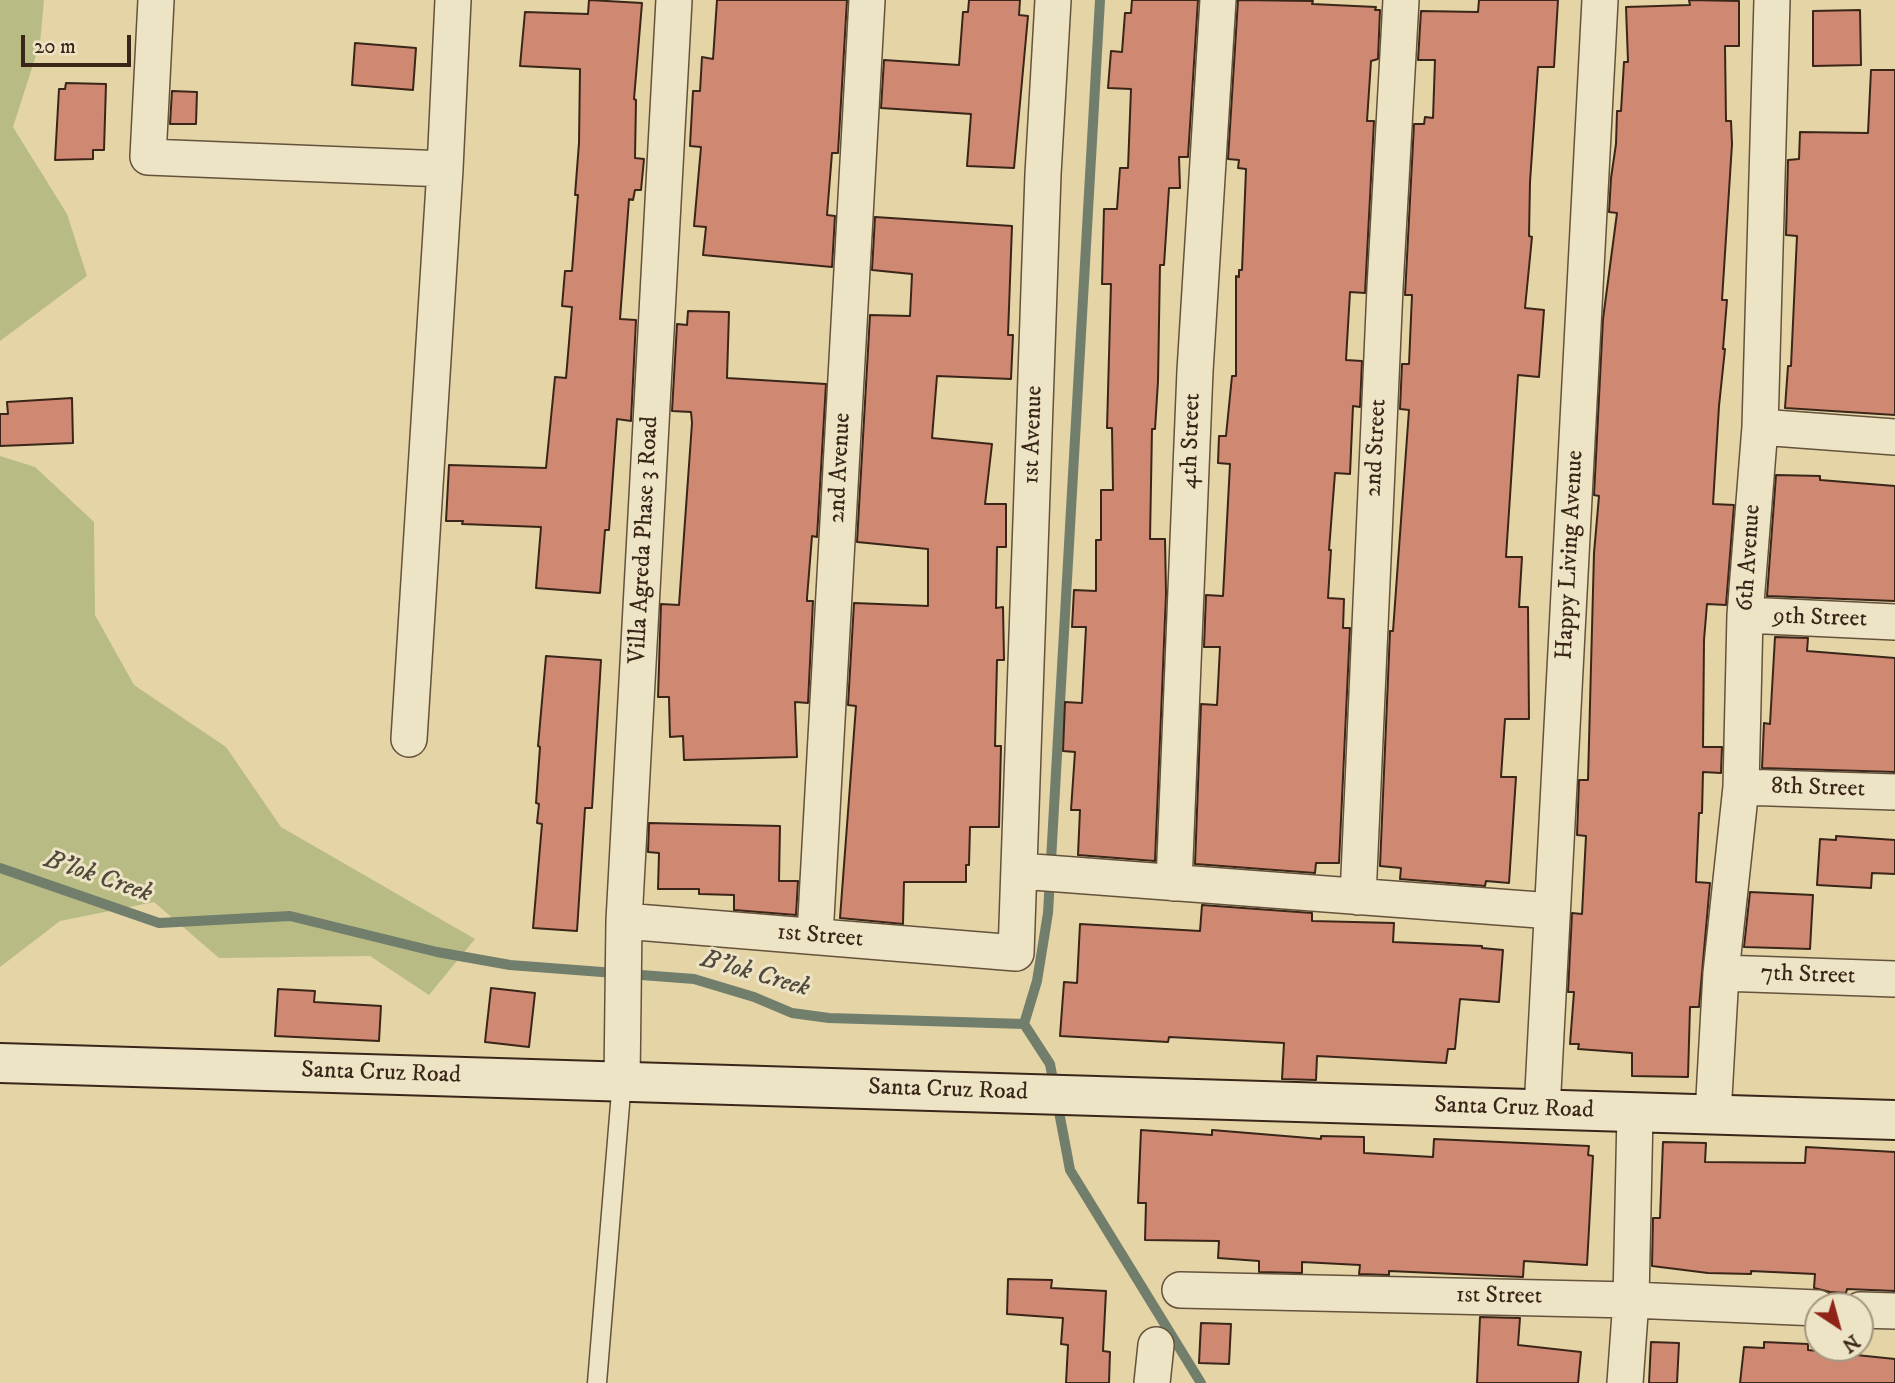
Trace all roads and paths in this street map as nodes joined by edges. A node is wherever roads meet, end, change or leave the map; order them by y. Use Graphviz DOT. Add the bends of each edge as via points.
graph roads {
  1 [pos="156,0"];
  2 [pos="453,0"];
  3 [pos="674,0"];
  4 [pos="867,0"];
  5 [pos="1053,0"];
  6 [pos="1218,0"];
  7 [pos="1401,0"];
  8 [pos="1600,0"];
  9 [pos="1772,0"];
  10 [pos="445,169"];
  11 [pos="1760,427"];
  12 [pos="1895,437"];
  13 [pos="1745,615"];
  14 [pos="1895,622"];
  15 [pos="409,739"];
  16 [pos="1741,787"];
  17 [pos="1895,792"];
  18 [pos="1045,873"];
  19 [pos="1174,883"];
  20 [pos="1358,897"];
  21 [pos="1552,911"];
  22 [pos="624,921"];
  23 [pos="815,936"];
  24 [pos="1016,953"];
  25 [pos="1721,973"];
  26 [pos="1895,979"];
  27 [pos="0,1063"];
  28 [pos="622,1080"];
  29 [pos="1542,1110"];
  30 [pos="1635,1113"];
  31 [pos="1713,1115"];
  32 [pos="1895,1120"];
  33 [pos="1180,1290"];
  34 [pos="1630,1300"];
  35 [pos="1804,1307"];
  36 [pos="1874,1310"];
  37 [pos="1895,1311"];
  38 [pos="1156,1345"];
  39 [pos="597,1383"];
  40 [pos="1152,1383"];
  41 [pos="1625,1383"];
  1 -- 10 [label="street" via="148,158"];
  2 -- 10 [label="street"];
  3 -- 22 [label="street, Villa Agreda Phase 3 Road"];
  4 -- 23 [label="street, 2nd Avenue"];
  5 -- 18 [label="street, 1st Avenue" via="1043,187"];
  6 -- 19 [label="street, 4th Street" via="1195,372"];
  7 -- 20 [label="street, 2nd Street"];
  8 -- 21 [label="street, Happy Living Avenue"];
  9 -- 11 [label="street, 6th Avenue"];
  10 -- 15 [label="street"];
  11 -- 12 [label="street"];
  11 -- 13 [label="street, 6th Avenue"];
  13 -- 14 [label="street, 9th Street"];
  13 -- 16 [label="street, 6th Avenue"];
  16 -- 17 [label="street, 8th Street"];
  16 -- 25 [label="street, 6th Avenue"];
  18 -- 19 [label="street"];
  18 -- 24 [label="street, 1st Avenue"];
  19 -- 20 [label="street"];
  20 -- 21 [label="street"];
  21 -- 29 [label="street, Happy Living Avenue"];
  22 -- 23 [label="street, 1st Street"];
  22 -- 28 [label="street, Villa Agreda Phase 3 Road"];
  23 -- 24 [label="street, 1st Street"];
  25 -- 26 [label="street, 7th Street"];
  25 -- 31 [label="street, 6th Avenue"];
  27 -- 28 [label="street, Santa Cruz Road"];
  28 -- 29 [label="street, Santa Cruz Road"];
  28 -- 39 [label="lane"];
  29 -- 30 [label="street, Santa Cruz Road"];
  30 -- 31 [label="street, Santa Cruz Road"];
  30 -- 34 [label="street"];
  31 -- 32 [label="street, Santa Cruz Road"];
  33 -- 34 [label="street, 1st Street"];
  34 -- 35 [label="street, 1st Street"];
  34 -- 41 [label="street"];
  36 -- 37 [label="street"];
  38 -- 40 [label="street"];
}
